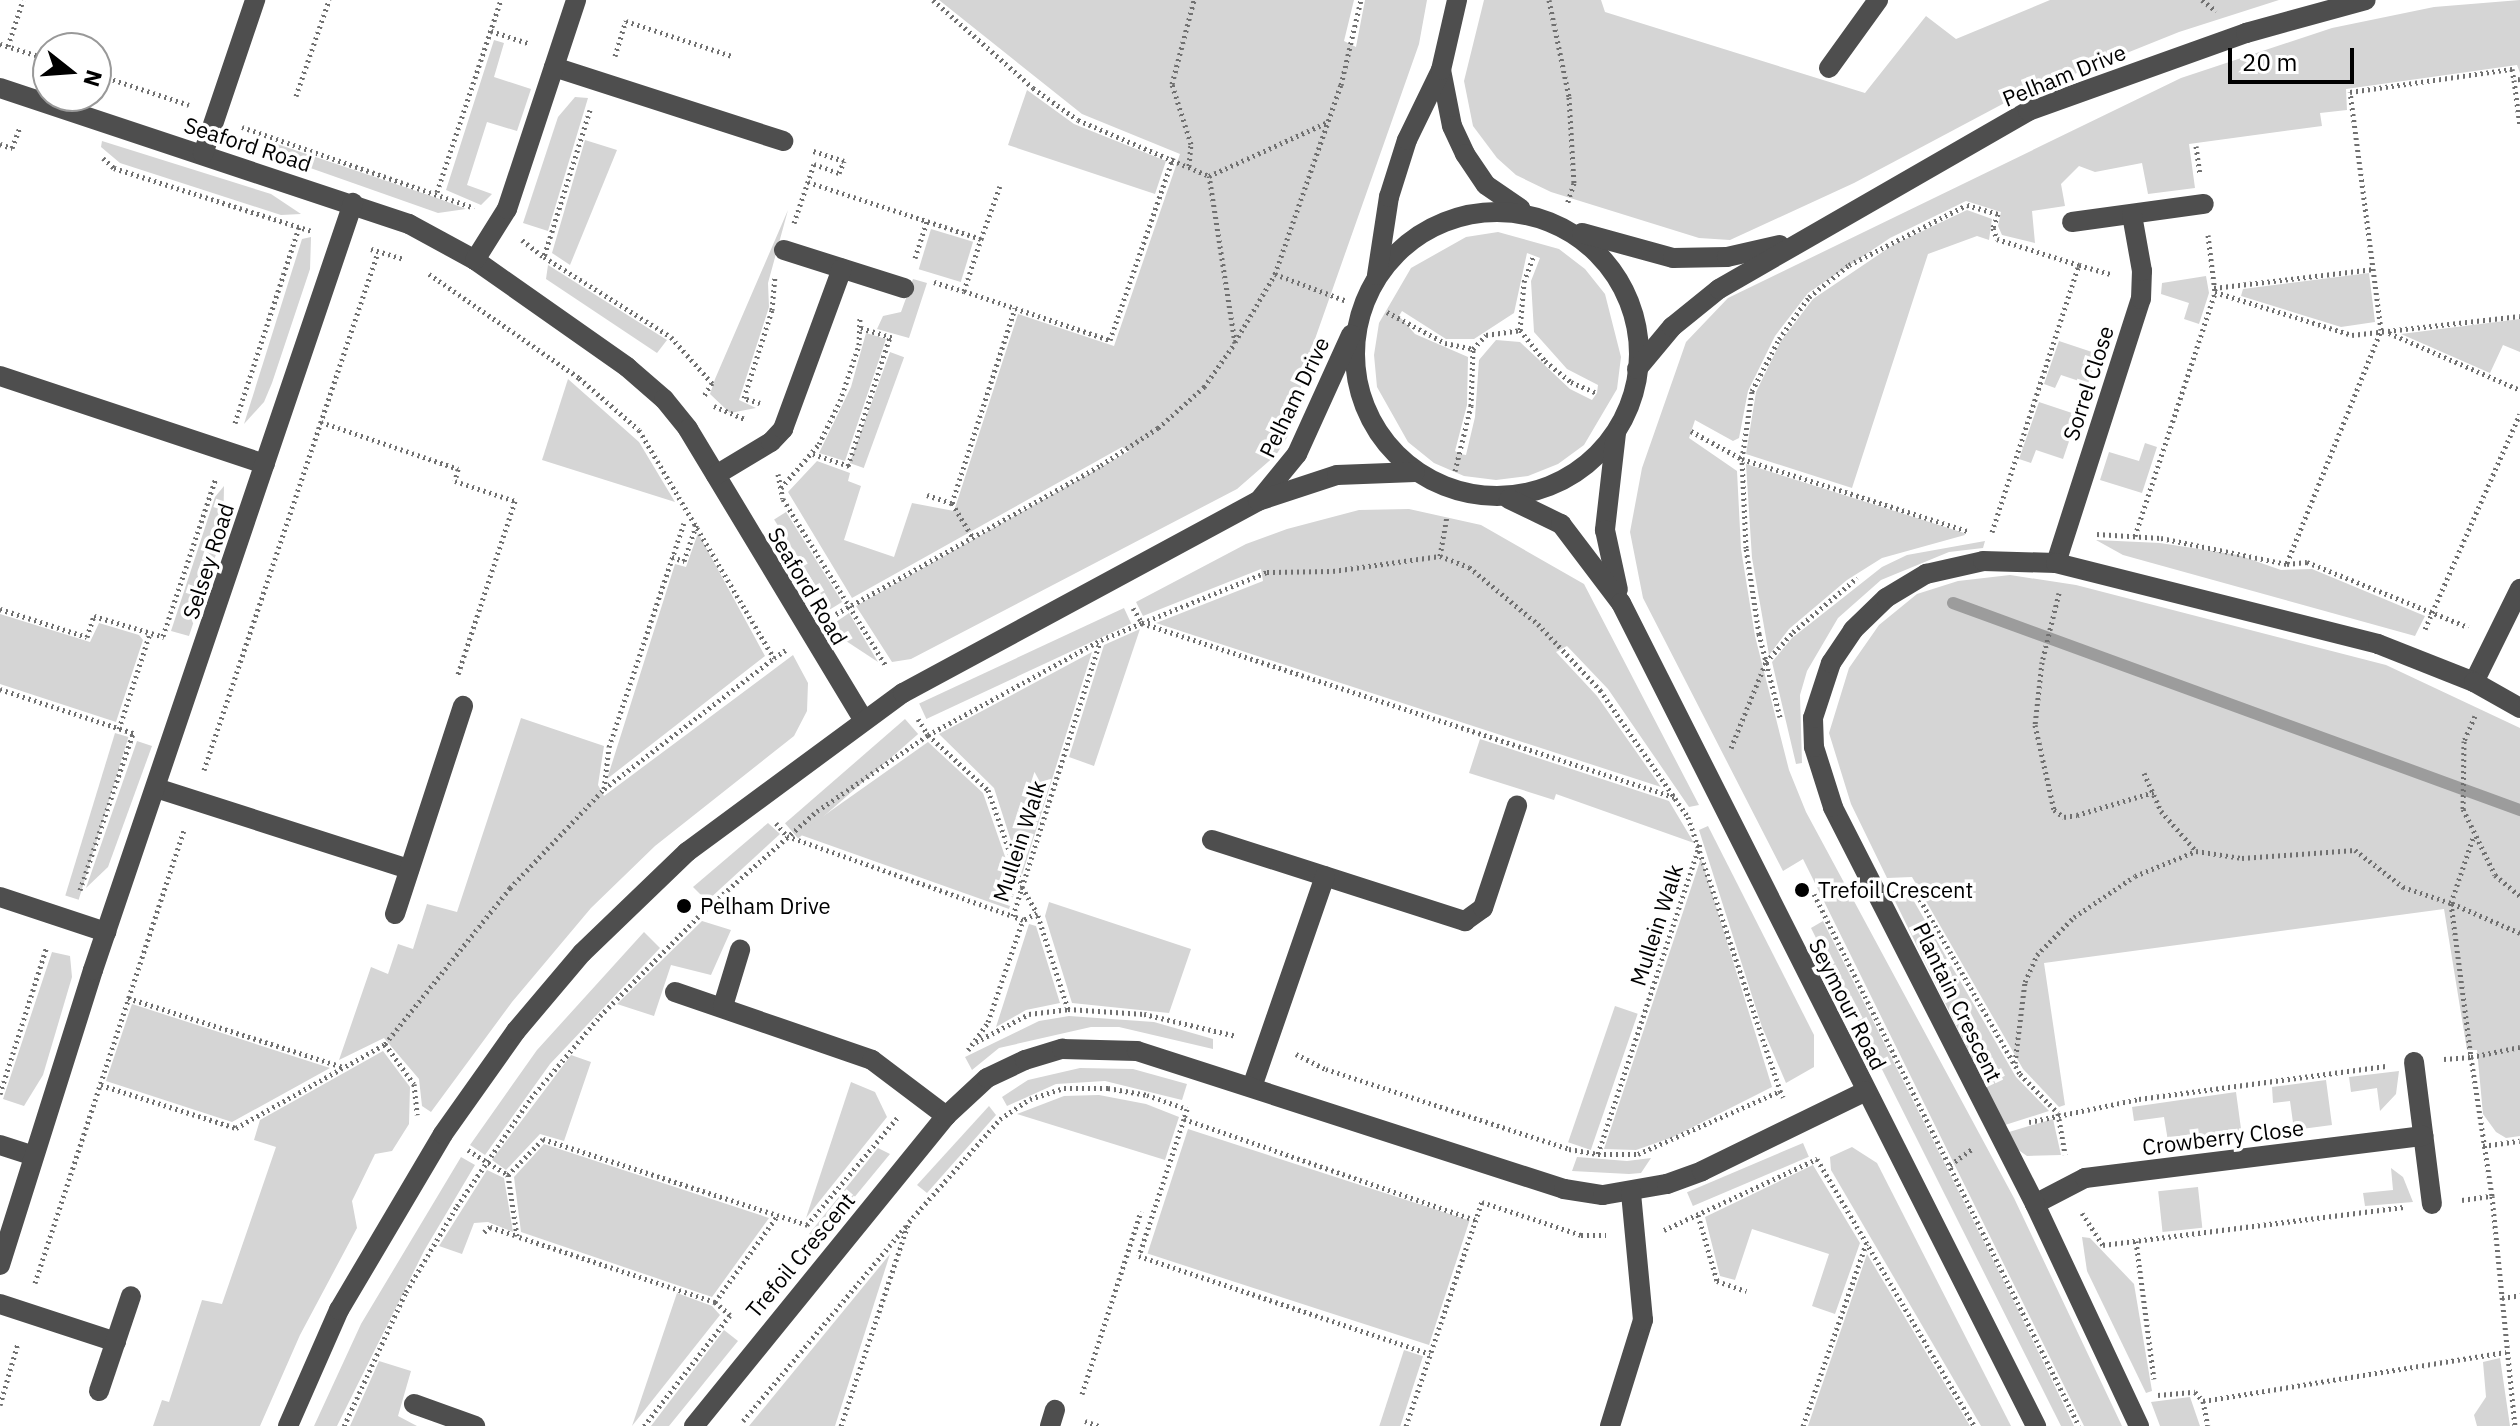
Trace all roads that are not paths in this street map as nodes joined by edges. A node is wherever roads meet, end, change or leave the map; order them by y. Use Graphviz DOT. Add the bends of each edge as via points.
graph roads {
  1 [pos="255,0"];
  2 [pos="576,0"];
  3 [pos="1450,0"];
  4 [pos="1457,0"];
  5 [pos="1878,0"];
  6 [pos="2366,0"];
  7 [pos="1450,21"];
  8 [pos="556,60"];
  9 [pos="1829,68"];
  10 [pos="1441,70"];
  11 [pos="0,88"];
  12 [pos="783,141"];
  13 [pos="203,154"];
  14 [pos="353,203"];
  15 [pos="2204,204"];
  16 [pos="1533,215"];
  17 [pos="2132,215"];
  18 [pos="2072,222"];
  19 [pos="1563,226"];
  20 [pos="1798,241"];
  21 [pos="784,250"];
  22 [pos="475,260"];
  23 [pos="842,269"];
  24 [pos="1377,275"];
  25 [pos="907,281"];
  26 [pos="1355,304"];
  27 [pos="1637,369"];
  28 [pos="0,376"];
  29 [pos="1616,433"];
  30 [pos="265,464"];
  31 [pos="1415,472"];
  32 [pos="716,475"];
  33 [pos="1509,499"];
  34 [pos="1258,501"];
  35 [pos="2060,564"];
  36 [pos="2520,589"];
  37 [pos="1621,603"];
  38 [pos="2480,686"];
  39 [pos="463,706"];
  40 [pos="2520,708"];
  41 [pos="863,719"];
  42 [pos="156,788"];
  43 [pos="1517,806"];
  44 [pos="1212,840"];
  45 [pos="409,869"];
  46 [pos="1325,876"];
  47 [pos="0,897"];
  48 [pos="395,914"];
  49 [pos="106,932"];
  50 [pos="740,950"];
  51 [pos="675,992"];
  52 [pos="723,1006"];
  53 [pos="2414,1062"];
  54 [pos="1252,1087"];
  55 [pos="1866,1091"];
  56 [pos="946,1116"];
  57 [pos="2423,1136"];
  58 [pos="0,1145"];
  59 [pos="33,1156"];
  60 [pos="1631,1193"];
  61 [pos="2035,1204"];
  62 [pos="2432,1204"];
  63 [pos="0,1265"];
  64 [pos="131,1296"];
  65 [pos="0,1304"];
  66 [pos="116,1342"];
  67 [pos="99,1391"];
  68 [pos="414,1404"];
  69 [pos="468,1425"];
  70 [pos="288,1426"];
  71 [pos="694,1426"];
  72 [pos="1610,1426"];
  73 [pos="2036,1426"];
  74 [pos="2139,1426"];
  1 -- 13 [label="street"];
  2 -- 8 [label="street"];
  3 -- 7 [label="street"];
  4 -- 7 [label="street"];
  5 -- 9 [label="street"];
  6 -- 20 [label="street, Pelham Drive" via="2246,33 2028,111"];
  7 -- 10 [label="street"];
  8 -- 12 [label="street" via="602,82"];
  8 -- 22 [label="street" via="500,223"];
  10 -- 16 [label="street" via="1452,126 1465,154 1495,193"];
  10 -- 24 [label="street" via="1402,154 1379,242"];
  11 -- 13 [label="street, Seaford Road"];
  13 -- 14 [label="street, Seaford Road"];
  14 -- 22 [label="street, Seaford Road" via="431,234"];
  14 -- 30 [label="street, Selsey Road"];
  15 -- 17 [label="street"];
  16 -- 19 [label="street"];
  16 -- 24 [label="street" via="1488,211 1439,223 1396,253"];
  17 -- 18 [label="street"];
  17 -- 35 [label="street, Sorrel Close" via="2141,299 2065,532"];
  19 -- 20 [label="street, Pelham Drive" via="1673,258 1727,257"];
  19 -- 27 [label="street" via="1600,254 1619,278 1635,318"];
  20 -- 27 [label="street, Pelham Drive" via="1688,312"];
  21 -- 23 [label="street"];
  22 -- 32 [label="street, Seaford Road" via="664,399"];
  23 -- 25 [label="street"];
  23 -- 32 [label="street" via="792,413 771,442"];
  24 -- 26 [label="street"];
  26 -- 31 [label="street" via="1359,388 1375,427"];
  26 -- 34 [label="street, Pelham Drive" via="1312,426 1282,478"];
  27 -- 29 [label="street" via="1633,398"];
  28 -- 30 [label="street"];
  29 -- 33 [label="street" via="1579,471"];
  29 -- 37 [label="street, Seymour Road" via="1605,530"];
  30 -- 42 [label="street, Selsey Road"];
  31 -- 33 [label="street" via="1457,490"];
  31 -- 34 [label="street, Pelham Drive" via="1337,475"];
  32 -- 41 [label="street, Seaford Road"];
  33 -- 37 [label="street, Seymour Road" via="1561,524"];
  34 -- 41 [label="street, Pelham Drive"];
  35 -- 38 [label="street, Plantain Crescent" via="2259,611 2414,656"];
  35 -- 61 [label="street, Plantain Crescent" via="1983,561 1926,574 1886,598 1853,630 1831,663 1818,693 1814,747 1833,807"];
  36 -- 38 [label="street"];
  37 -- 55 [label="street, Seymour Road"];
  38 -- 40 [label="street, Plantain Crescent"];
  39 -- 45 [label="street"];
  41 -- 70 [label="street, Pelham Drive" via="755,798 644,890 516,1031 443,1134 339,1310"];
  42 -- 45 [label="street"];
  42 -- 49 [label="street, Selsey Road"];
  43 -- 46 [label="street" via="1483,908 1465,921"];
  44 -- 46 [label="street"];
  45 -- 48 [label="street"];
  46 -- 54 [label="street"];
  47 -- 49 [label="street"];
  49 -- 59 [label="street, Selsey Road"];
  50 -- 52 [label="street"];
  51 -- 52 [label="street"];
  52 -- 56 [label="street" via="851,1050"];
  53 -- 57 [label="street"];
  54 -- 56 [label="street, Trefoil Crescent" via="1137,1051 1062,1049 987,1078"];
  54 -- 60 [label="street, Trefoil Crescent" via="1564,1189"];
  55 -- 60 [label="street, Trefoil Crescent" via="1702,1171"];
  55 -- 73 [label="street, Seymour Road"];
  56 -- 71 [label="street, Trefoil Crescent"];
  57 -- 61 [label="street, Crowberry Close" via="2069,1184"];
  57 -- 62 [label="street"];
  58 -- 59 [label="street"];
  59 -- 63 [label="street, Selsey Road"];
  60 -- 72 [label="street" via="1643,1320"];
  61 -- 74 [label="street, Plantain Crescent"];
  64 -- 66 [label="street"];
  65 -- 66 [label="street"];
  66 -- 67 [label="street"];
  68 -- 69 [label="street"];
}
